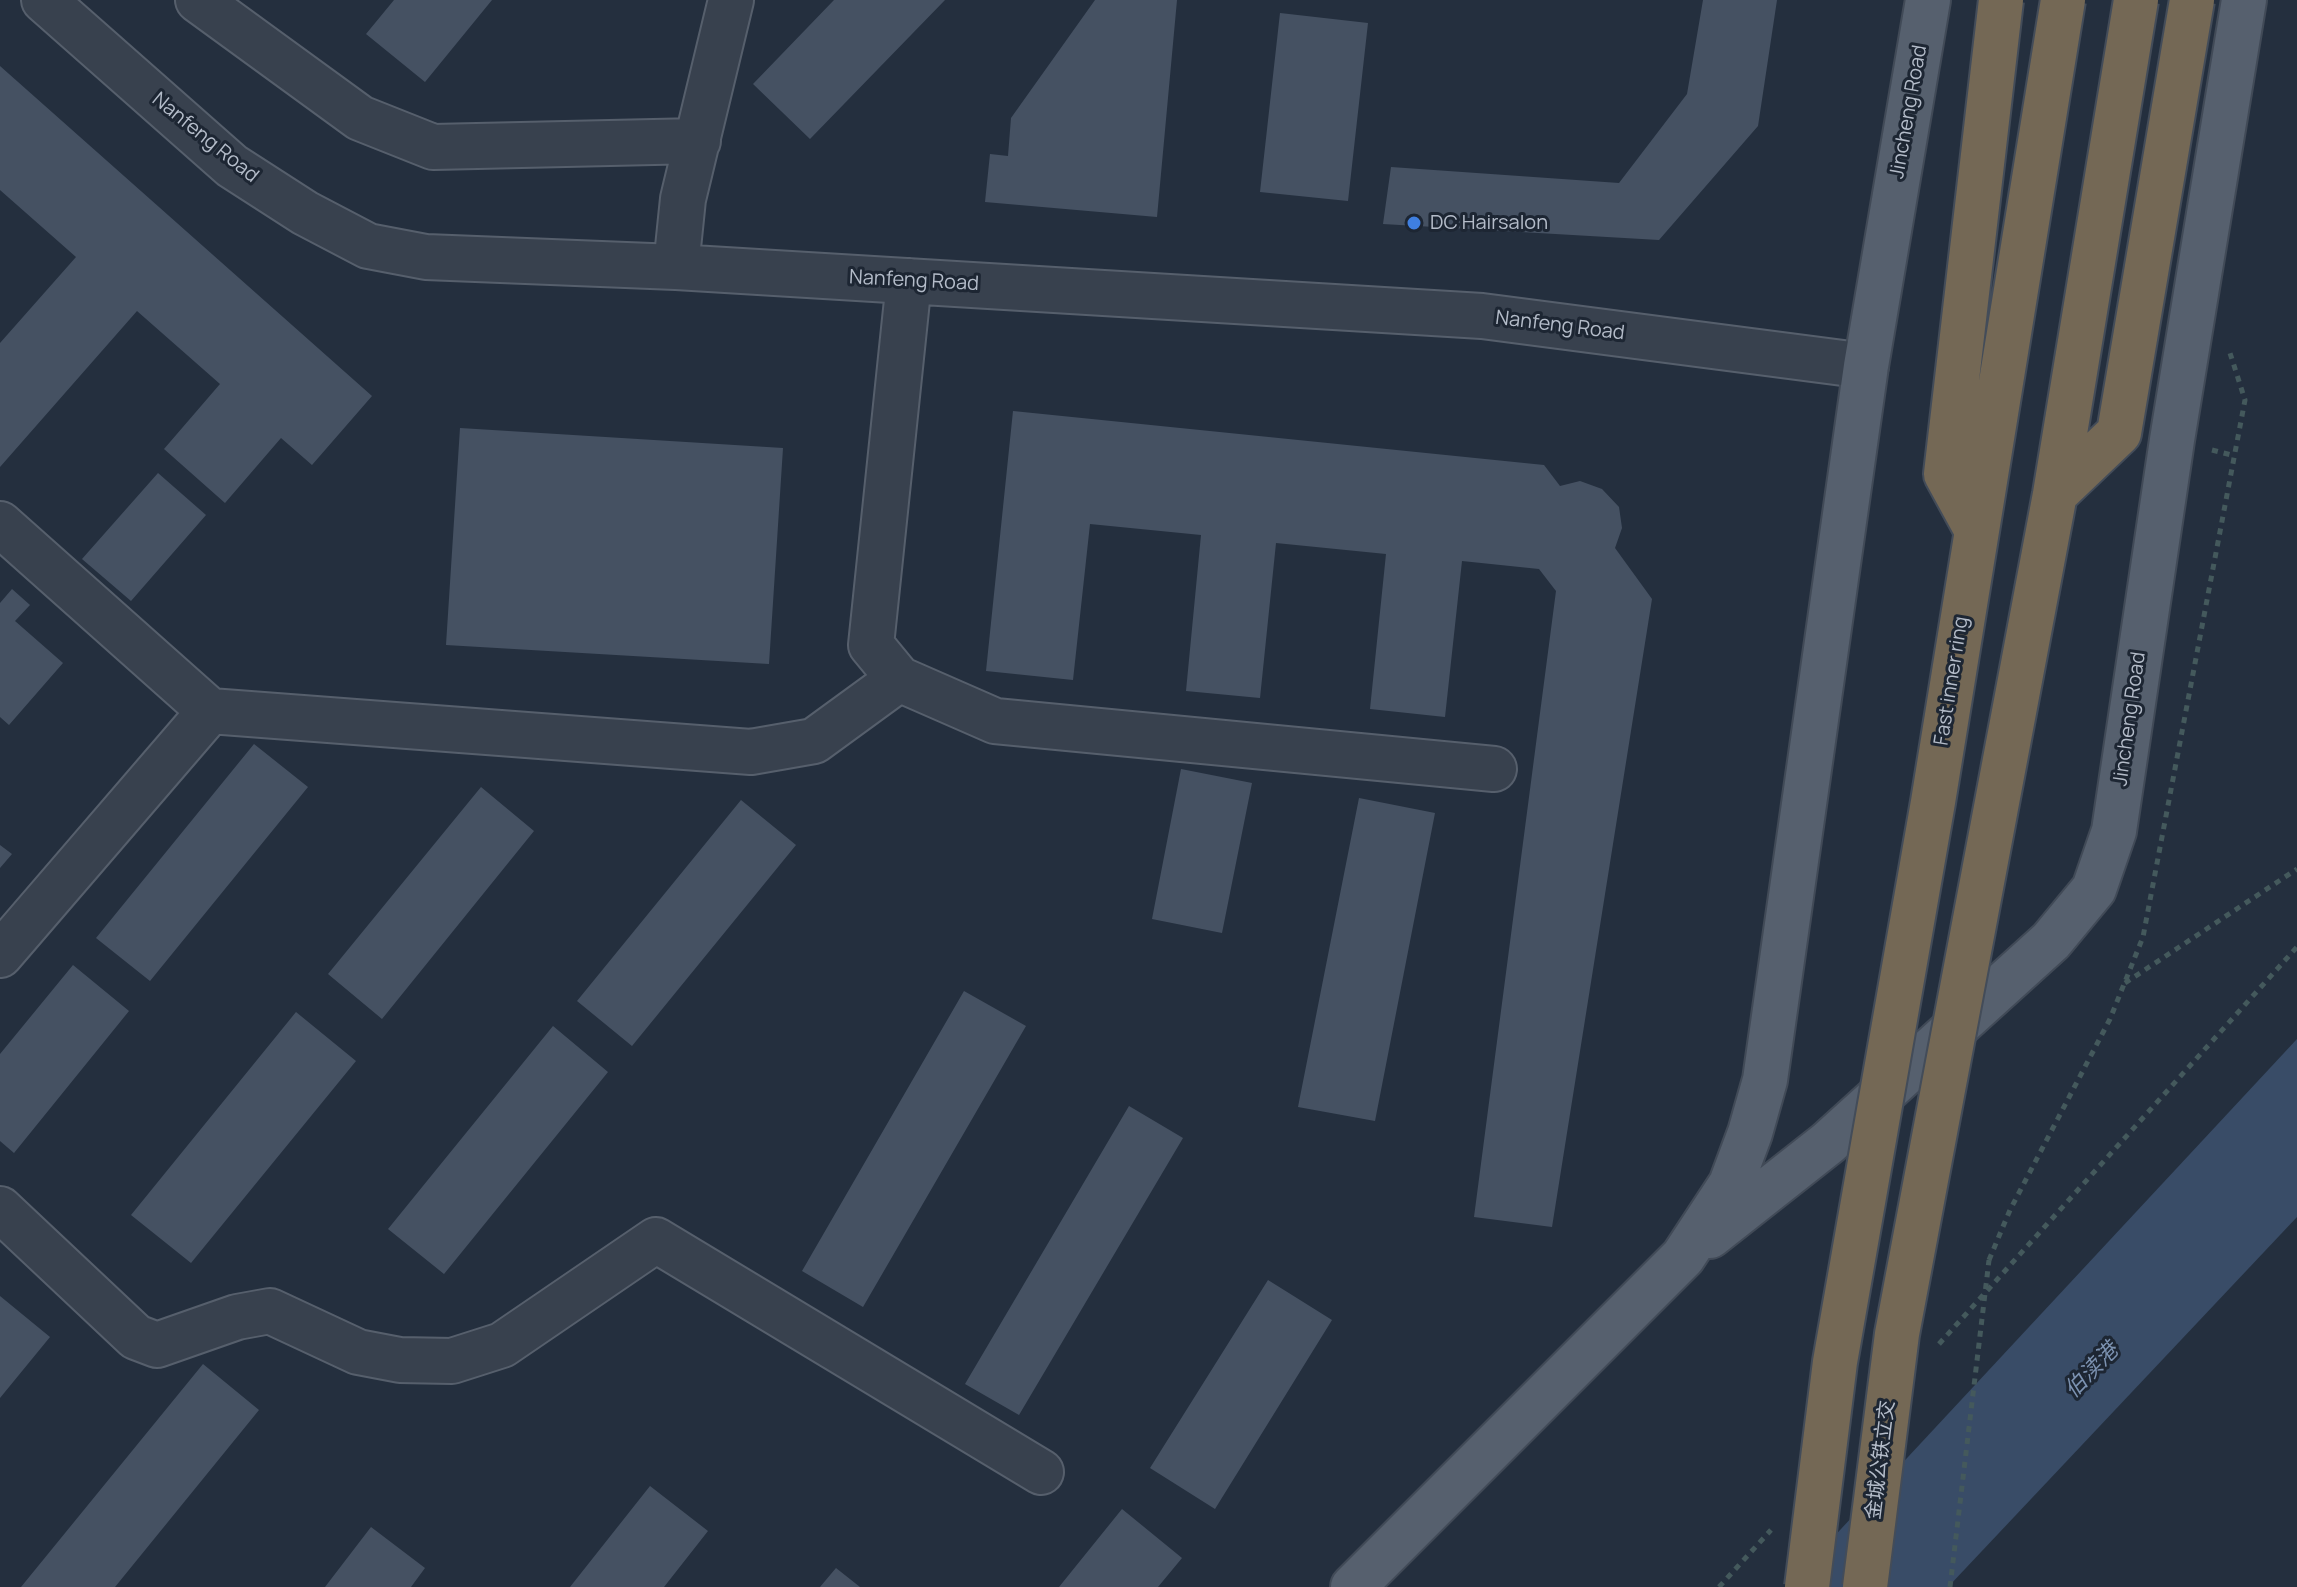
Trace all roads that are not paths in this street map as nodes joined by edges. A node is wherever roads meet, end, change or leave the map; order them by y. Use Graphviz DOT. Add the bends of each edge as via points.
graph roads {
  1 [pos="44,0"];
  2 [pos="198,0"];
  3 [pos="731,0"];
  4 [pos="1928,0"];
  5 [pos="2001,0"];
  6 [pos="2063,0"];
  7 [pos="2136,0"];
  8 [pos="2192,0"];
  9 [pos="2244,0"];
  10 [pos="698,141"];
  11 [pos="676,267"];
  12 [pos="909,281"];
  13 [pos="1866,366"];
  14 [pos="2055,494"];
  15 [pos="0,524"];
  16 [pos="1976,529"];
  17 [pos="899,679"];
  18 [pos="210,711"];
  19 [pos="1494,769"];
  20 [pos="0,955"];
  21 [pos="1765,1080"];
  22 [pos="1828,1143"];
  23 [pos="0,1209"];
  24 [pos="1683,1257"];
  25 [pos="1041,1472"];
  26 [pos="1353,1587"];
  27 [pos="1807,1587"];
  28 [pos="1865,1587"];
  1 -- 11 [label="street, Nanfeng Road" via="232,166 368,246 426,257"];
  2 -- 10 [label="street" via="360,118 433,147"];
  3 -- 10 [label="street"];
  4 -- 13 [label="main road, Jincheng Road"];
  5 -- 16 [label="highway, bridge" via="1946,474"];
  6 -- 16 [label="highway, Fast inner ring, bridge"];
  7 -- 14 [label="highway, bridge"];
  8 -- 14 [label="highway, bridge" via="2119,433"];
  9 -- 22 [label="main road, Jincheng Road" via="2114,831 2094,889 2051,941"];
  10 -- 11 [label="street" via="683,199"];
  11 -- 12 [label="street, Nanfeng Road"];
  12 -- 13 [label="street, Nanfeng Road" via="1482,316"];
  12 -- 17 [label="street" via="871,645"];
  13 -- 21 [label="main road, Jincheng Road"];
  14 -- 28 [label="highway, 金城公铁立交, bridge" via="1915,1342"];
  15 -- 18 [label="street"];
  16 -- 27 [label="highway, Fast inner ring, bridge" via="1835,1362"];
  17 -- 18 [label="street" via="814,741 751,752"];
  17 -- 19 [label="street" via="995,721"];
  18 -- 20 [label="street"];
  21 -- 22 [label="main road" via="1778,1130 1798,1146"];
  21 -- 24 [label="main road" via="1731,1184"];
  22 -- 24 [label="main road, Jincheng Road"];
  23 -- 25 [label="street" via="146,1341 157,1345 270,1311 358,1352 400,1360 452,1361 502,1345 656,1240"];
  24 -- 26 [label="main road"];
}
